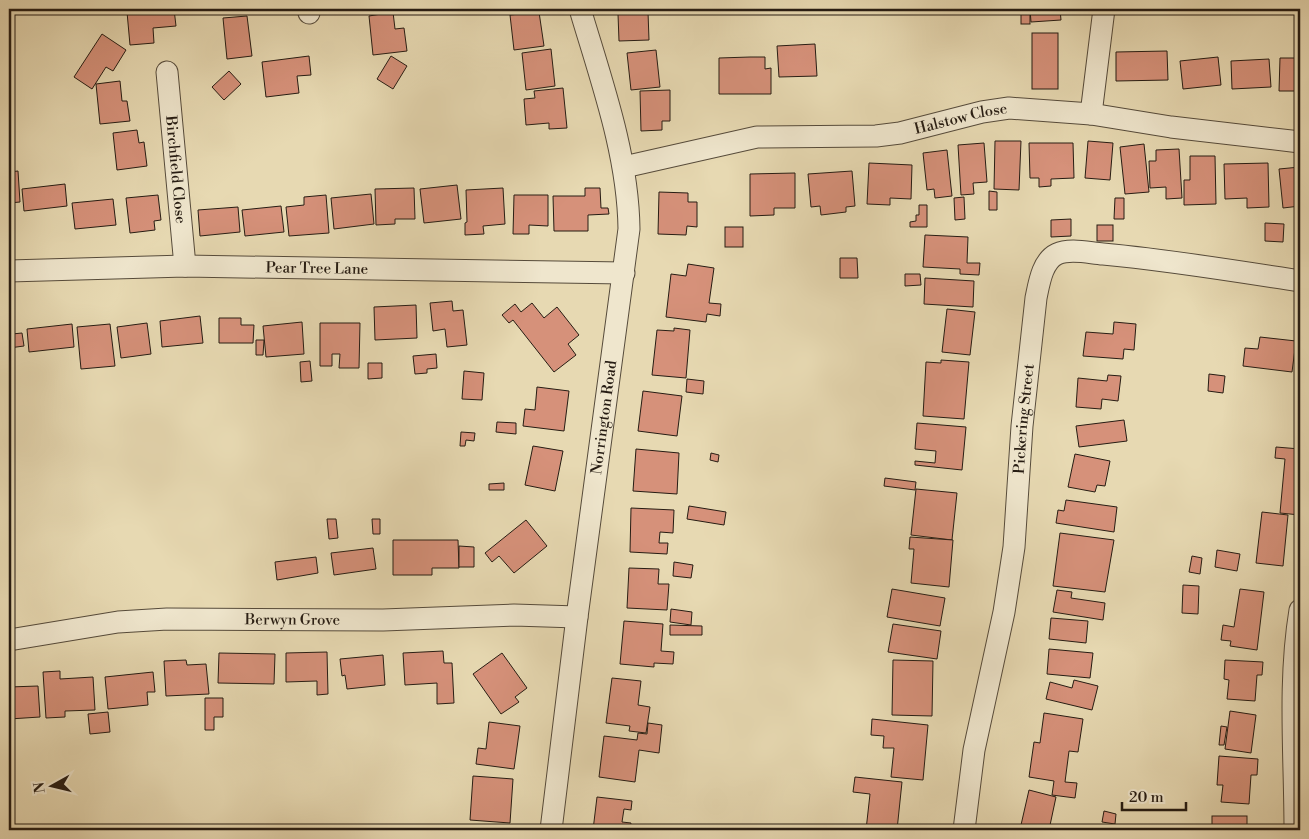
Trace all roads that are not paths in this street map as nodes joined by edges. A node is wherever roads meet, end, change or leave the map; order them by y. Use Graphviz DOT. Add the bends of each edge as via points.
graph roads {
  1 [pos="580,9"];
  2 [pos="1104,9"];
  3 [pos="167,72"];
  4 [pos="1092,114"];
  5 [pos="1300,142"];
  6 [pos="624,167"];
  7 [pos="185,266"];
  8 [pos="9,271"];
  9 [pos="624,274"];
  10 [pos="1300,281"];
  11 [pos="1300,610"];
  12 [pos="577,617"];
  13 [pos="9,640"];
  14 [pos="551,830"];
  15 [pos="964,830"];
  16 [pos="1295,830"];
  1 -- 6 [label="street, Norrington Road"];
  2 -- 4 [label="street"];
  3 -- 7 [label="street, Birchfield Close"];
  4 -- 5 [label="street, Halstow Close"];
  4 -- 6 [label="street, Halstow Close" via="1009,108 884,135 756,138"];
  6 -- 9 [label="street, Norrington Road" via="629,213"];
  7 -- 8 [label="street, Pear Tree Lane"];
  7 -- 9 [label="street, Pear Tree Lane"];
  9 -- 12 [label="street, Norrington Road"];
  10 -- 15 [label="street, Pickering Street" via="1075,252 1057,254 1047,265 1040,277 1036,298 1008,584 974,750"];
  11 -- 16 [label="street" via="1292,681"];
  12 -- 13 [label="street, Berwyn Grove" via="167,619 118,622"];
  12 -- 14 [label="street, Norrington Road"];
}
